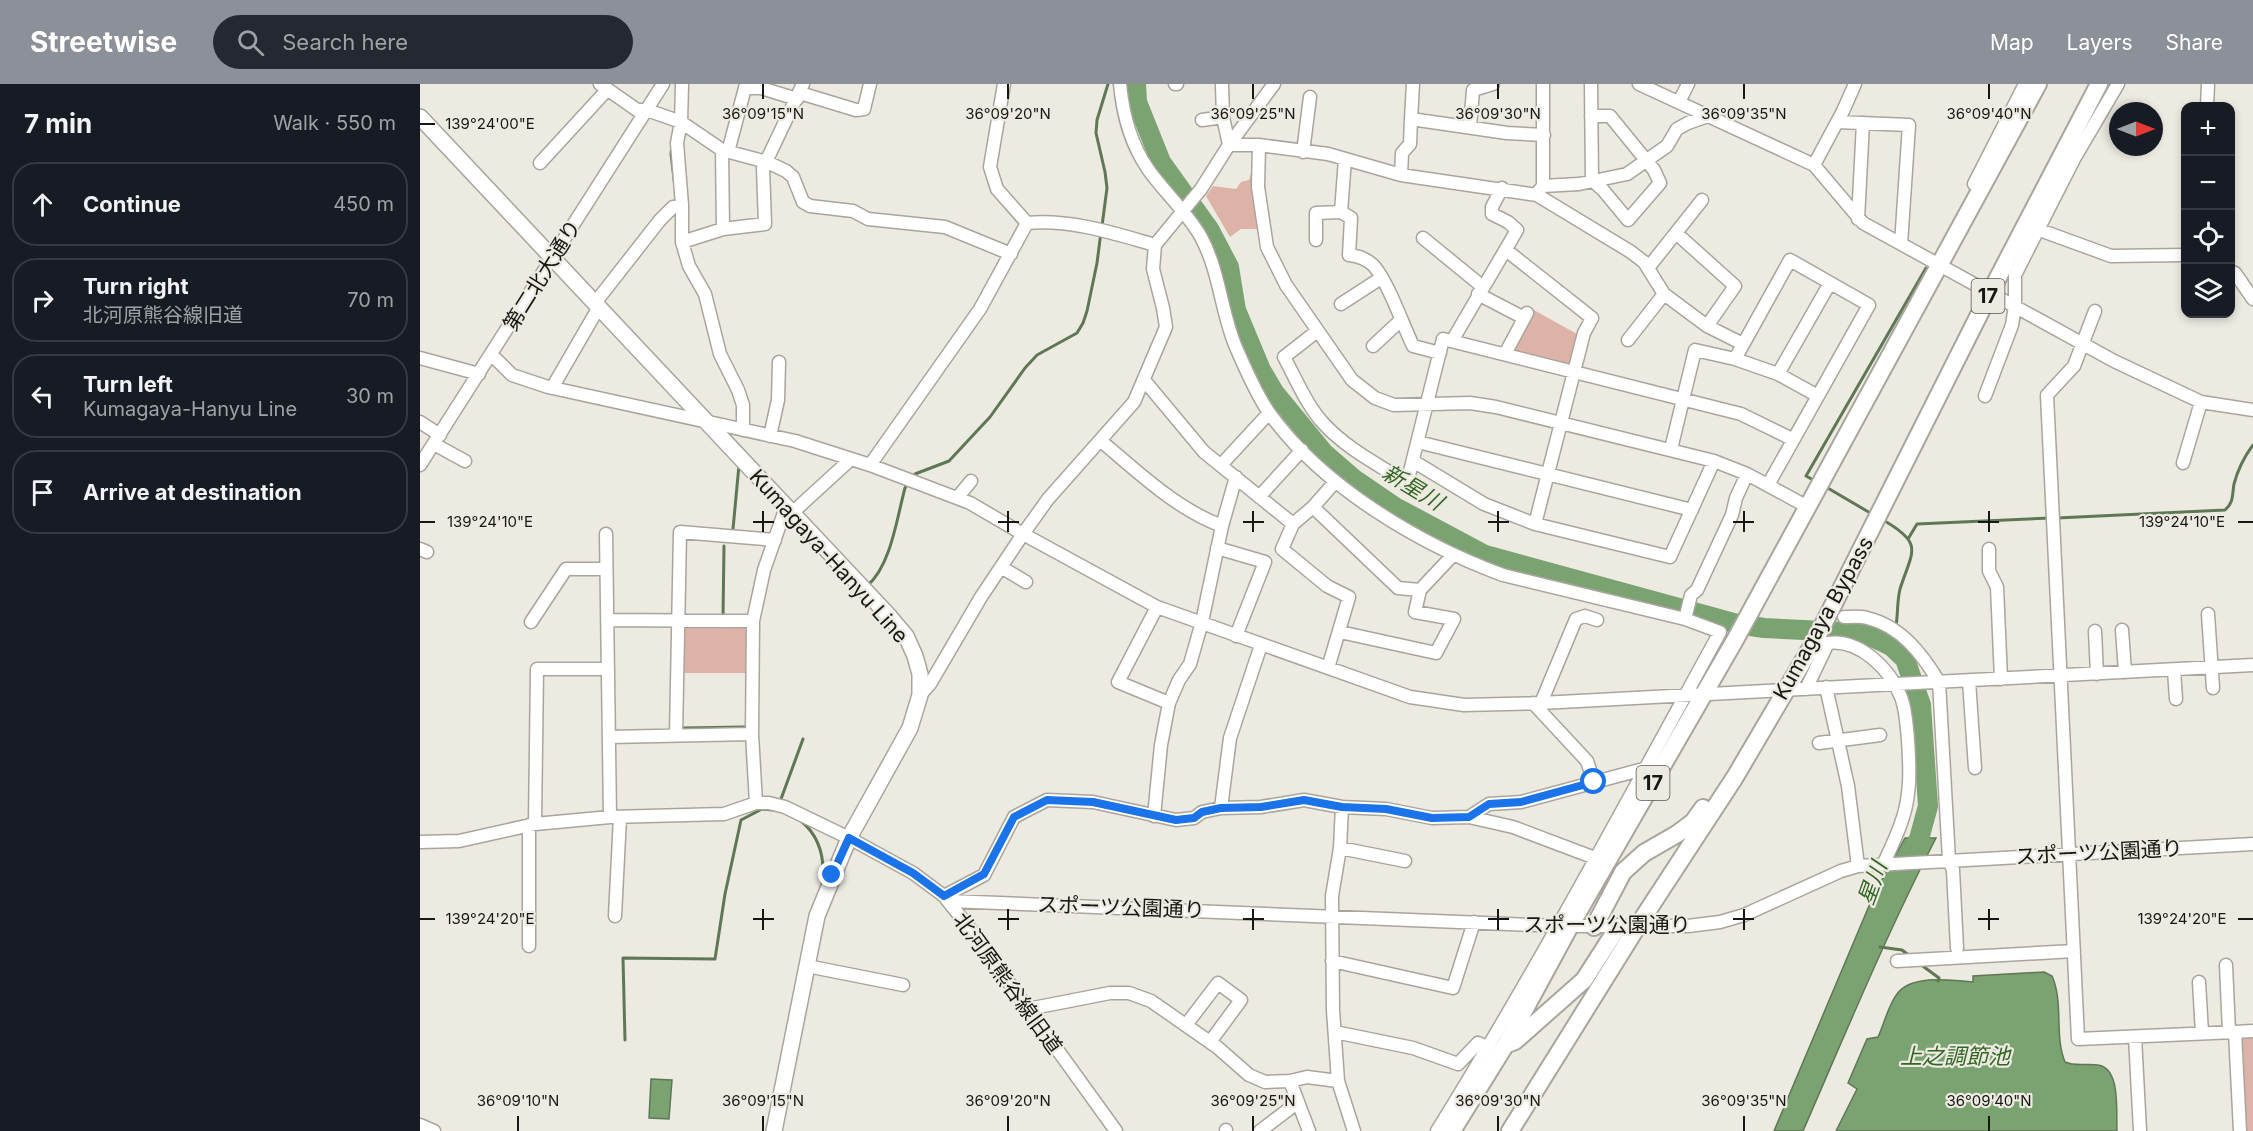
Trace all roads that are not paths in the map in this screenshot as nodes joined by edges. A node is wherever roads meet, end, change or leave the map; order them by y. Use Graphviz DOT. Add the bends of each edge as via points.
graph roads {
  1 [pos="663,84"];
  2 [pos="682,84"];
  3 [pos="870,84"];
  4 [pos="1004,84"];
  5 [pos="1120,84"];
  6 [pos="1222,84"];
  7 [pos="1274,84"];
  8 [pos="1413,84"];
  9 [pos="1492,84"];
  10 [pos="1543,84"];
  11 [pos="1591,84"];
  12 [pos="1639,84"];
  13 [pos="1688,84"];
  14 [pos="1855,84"];
  15 [pos="2025,84"];
  16 [pos="2037,84"];
  17 [pos="2099,84"];
  18 [pos="2118,84"];
  19 [pos="2208,84"];
  20 [pos="603,87"];
  21 [pos="800,92"];
  22 [pos="1310,97"];
  23 [pos="1679,102"];
  24 [pos="2207,102"];
  25 [pos="647,110"];
  26 [pos="1591,116"];
  27 [pos="1708,116"];
  28 [pos="420,117"];
  29 [pos="1223,117"];
  30 [pos="1411,119"];
  31 [pos="1202,120"];
  32 [pos="681,122"];
  33 [pos="1837,122"];
  34 [pos="1863,123"];
  35 [pos="1470,127"];
  36 [pos="1544,135"];
  37 [pos="1228,145"];
  38 [pos="1259,145"];
  39 [pos="725,151"];
  40 [pos="1303,152"];
  41 [pos="1345,159"];
  42 [pos="1645,161"];
  43 [pos="767,162"];
  44 [pos="540,163"];
  45 [pos="1814,165"];
  46 [pos="1401,175"];
  47 [pos="1592,180"];
  48 [pos="1502,188"];
  49 [pos="1540,190"];
  50 [pos="1702,200"];
  51 [pos="682,205"];
  52 [pos="1182,212"];
  53 [pos="1341,212"];
  54 [pos="1858,219"];
  55 [pos="1027,223"];
  56 [pos="723,229"];
  57 [pos="2037,229"];
  58 [pos="1676,233"];
  59 [pos="1423,238"];
  60 [pos="1316,240"];
  61 [pos="682,242"];
  62 [pos="1901,244"];
  63 [pos="1155,245"];
  64 [pos="1506,250"];
  65 [pos="1011,254"];
  66 [pos="2181,255"];
  67 [pos="552,256"];
  68 [pos="1936,264"];
  69 [pos="1648,268"];
  70 [pos="2235,273"];
  71 [pos="1381,278"];
  72 [pos="1830,283"];
  73 [pos="1480,290"];
  74 [pos="1990,293"];
  75 [pos="1664,294"];
  76 [pos="2253,299"];
  77 [pos="1341,304"];
  78 [pos="597,305"];
  79 [pos="2015,306"];
  80 [pos="2095,311"];
  81 [pos="1401,320"];
  82 [pos="1707,326"];
  83 [pos="1316,332"];
  84 [pos="1628,340"];
  85 [pos="1452,341"];
  86 [pos="2083,343"];
  87 [pos="1743,344"];
  88 [pos="1373,346"];
  89 [pos="1440,353"];
  90 [pos="1505,354"];
  91 [pos="492,355"];
  92 [pos="420,358"];
  93 [pos="1735,359"];
  94 [pos="779,362"];
  95 [pos="1574,371"];
  96 [pos="479,374"];
  97 [pos="1778,374"];
  98 [pos="1144,380"];
  99 [pos="552,388"];
  100 [pos="1818,396"];
  101 [pos="1985,396"];
  102 [pos="1684,399"];
  103 [pos="2201,402"];
  104 [pos="1427,405"];
  105 [pos="2253,410"];
  106 [pos="1269,413"];
  107 [pos="420,422"];
  108 [pos="709,423"];
  109 [pos="1561,423"];
  110 [pos="742,430"];
  111 [pos="770,436"];
  112 [pos="437,439"];
  113 [pos="1792,439"];
  114 [pos="1101,441"];
  115 [pos="1418,442"];
  116 [pos="1671,449"];
  117 [pos="1302,450"];
  118 [pos="851,459"];
  119 [pos="1714,461"];
  120 [pos="465,462"];
  121 [pos="1413,462"];
  122 [pos="2183,463"];
  123 [pos="420,465"];
  124 [pos="870,465"];
  125 [pos="1221,465"];
  126 [pos="1548,474"];
  127 [pos="1747,474"];
  128 [pos="1236,477"];
  129 [pos="971,480"];
  130 [pos="1335,482"];
  131 [pos="1768,484"];
  132 [pos="1259,497"];
  133 [pos="957,498"];
  134 [pos="1806,506"];
  135 [pos="1312,507"];
  136 [pos="789,510"];
  137 [pos="1692,510"];
  138 [pos="1293,524"];
  139 [pos="1535,524"];
  140 [pos="1222,526"];
  141 [pos="606,534"];
  142 [pos="1023,534"];
  143 [pos="775,540"];
  144 [pos="1217,548"];
  145 [pos="1989,549"];
  146 [pos="1453,555"];
  147 [pos="1001,567"];
  148 [pos="606,569"];
  149 [pos="1026,582"];
  150 [pos="1420,590"];
  151 [pos="1157,607"];
  152 [pos="2208,614"];
  153 [pos="1837,616"];
  154 [pos="1685,619"];
  155 [pos="607,620"];
  156 [pos="678,620"];
  157 [pos="1597,620"];
  158 [pos="753,621"];
  159 [pos="531,622"];
  160 [pos="1202,622"];
  161 [pos="2122,630"];
  162 [pos="2095,631"];
  163 [pos="1340,632"];
  164 [pos="1236,636"];
  165 [pos="1261,645"];
  166 [pos="2253,665"];
  167 [pos="2212,667"];
  168 [pos="1328,668"];
  169 [pos="608,669"];
  170 [pos="2174,670"];
  171 [pos="2125,672"];
  172 [pos="2097,674"];
  173 [pos="2061,676"];
  174 [pos="2001,679"];
  175 [pos="1969,681"];
  176 [pos="1939,682"];
  177 [pos="1894,684"];
  178 [pos="1826,687"];
  179 [pos="2213,688"];
  180 [pos="1806,689"];
  181 [pos="1785,690"];
  182 [pos="1704,693"];
  183 [pos="1686,694"];
  184 [pos="920,695"];
  185 [pos="2176,699"];
  186 [pos="1169,703"];
  187 [pos="1537,703"];
  188 [pos="752,734"];
  189 [pos="676,735"];
  190 [pos="1880,735"];
  191 [pos="609,737"];
  192 [pos="1837,740"];
  193 [pos="1819,743"];
  194 [pos="1740,766"];
  195 [pos="1647,768"];
  196 [pos="1975,768"];
  197 [pos="1594,782"];
  198 [pos="756,803"];
  199 [pos="1342,807"];
  200 [pos="1221,808"];
  201 [pos="1154,816"];
  202 [pos="615,817"];
  203 [pos="1469,817"];
  204 [pos="532,825"];
  205 [pos="849,838"];
  206 [pos="420,842"];
  207 [pos="2253,844"];
  208 [pos="1340,848"];
  209 [pos="2069,853"];
  210 [pos="1595,858"];
  211 [pos="1945,860"];
  212 [pos="1405,861"];
  213 [pos="1884,863"];
  214 [pos="1858,866"];
  215 [pos="946,898"];
  216 [pos="615,916"];
  217 [pos="1332,916"];
  218 [pos="1474,922"];
  219 [pos="1565,926"];
  220 [pos="1594,927"];
  221 [pos="1618,927"];
  222 [pos="1637,927"];
  223 [pos="529,946"];
  224 [pos="1957,948"];
  225 [pos="2074,951"];
  226 [pos="1332,961"];
  227 [pos="1897,961"];
  228 [pos="2226,965"];
  229 [pos="807,966"];
  230 [pos="2199,982"];
  231 [pos="903,985"];
  232 [pos="1028,1009"];
  233 [pos="1186,1025"];
  234 [pos="2253,1031"];
  235 [pos="1335,1032"];
  236 [pos="2232,1032"];
  237 [pos="2202,1034"];
  238 [pos="2135,1037"];
  239 [pos="1210,1042"];
  240 [pos="1506,1044"];
  241 [pos="1489,1048"];
  242 [pos="1290,1081"];
  243 [pos="1338,1081"];
  244 [pos="1297,1103"];
  245 [pos="420,1125"];
  246 [pos="434,1131"];
  247 [pos="774,1131"];
  248 [pos="1116,1131"];
  249 [pos="1260,1131"];
  250 [pos="1309,1131"];
  251 [pos="1354,1131"];
  252 [pos="1437,1131"];
  253 [pos="1452,1131"];
  254 [pos="1510,1131"];
  255 [pos="2140,1131"];
  256 [pos="2240,1131"];
  1 -- 25 [label="street, 第二北大通り"];
  2 -- 32 [label="street"];
  3 -- 21 [label="street" via="864,109 856,110"];
  4 -- 55 [label="street" via="990,167 997,189"];
  5 -- 52 [label="street" via="1127,128 1135,149"];
  6 -- 29 [label="street"];
  7 -- 37 [label="street"];
  8 -- 30 [label="street"];
  9 -- 35 [label="street" via="1473,90"];
  10 -- 36 [label="street"];
  11 -- 26 [label="street"];
  12 -- 23 [label="street"];
  13 -- 23 [label="street"];
  14 -- 33 [label="street"];
  15 -- 68 [label="street"];
  16 -- 68 [label="highway, 17"];
  17 -- 74 [label="highway, Kumagaya Bypass / 17"];
  18 -- 57 [label="street"];
  19 -- 24 [label="street"];
  20 -- 25 [label="street" via="637,110"];
  20 -- 44 [label="street"];
  21 -- 39 [label="street" via="745,88"];
  21 -- 43 [label="street"];
  22 -- 40 [label="street"];
  23 -- 27 [label="street"];
  25 -- 32 [label="street"];
  25 -- 67 [label="street, 第二北大通り"];
  26 -- 42 [label="street" via="1610,116"];
  26 -- 47 [label="street"];
  27 -- 42 [label="street" via="1677,129 1667,146"];
  27 -- 45 [label="street"];
  28 -- 67 [label="main road, Kumagaya-Hanyu Line"];
  29 -- 31 [label="street"];
  29 -- 37 [label="street"];
  30 -- 35 [label="street"];
  30 -- 46 [label="street" via="1410,144 1402,153"];
  32 -- 39 [label="street"];
  32 -- 51 [label="street" via="677,143"];
  33 -- 34 [label="street"];
  33 -- 45 [label="street"];
  34 -- 54 [label="street"];
  34 -- 62 [label="street" via="1909,125"];
  35 -- 36 [label="street"];
  36 -- 49 [label="street"];
  37 -- 38 [label="street"];
  37 -- 52 [label="street"];
  38 -- 40 [label="street"];
  38 -- 83 [label="street" via="1258,187 1267,247"];
  39 -- 43 [label="street"];
  39 -- 56 [label="street"];
  40 -- 41 [label="street"];
  41 -- 46 [label="street"];
  41 -- 53 [label="street"];
  42 -- 47 [label="street" via="1627,174"];
  42 -- 47 [label="street" via="1660,183 1628,220"];
  43 -- 56 [label="street" via="763,168 765,224"];
  43 -- 65 [label="street" via="793,177 802,202 810,206 853,212 868,219 945,227"];
  45 -- 54 [label="street"];
  46 -- 48 [label="street"];
  47 -- 49 [label="street"];
  48 -- 49 [label="street"];
  48 -- 64 [label="street" via="1492,214 1517,230"];
  49 -- 69 [label="street" via="1631,252"];
  50 -- 58 [label="street"];
  51 -- 61 [label="street"];
  51 -- 78 [label="street" via="673,207 660,220"];
  52 -- 63 [label="street"];
  52 -- 106 [label="street" via="1210,258 1235,345"];
  53 -- 60 [label="street" via="1316,213"];
  53 -- 71 [label="street" via="1351,218 1349,255 1360,256 1373,265"];
  54 -- 62 [label="street"];
  55 -- 63 [label="street" via="1046,221 1091,227"];
  55 -- 65 [label="street"];
  56 -- 61 [label="street"];
  57 -- 66 [label="street" via="2111,256"];
  57 -- 79 [label="street" via="2014,275"];
  58 -- 69 [label="street"];
  58 -- 82 [label="street" via="1735,286"];
  59 -- 73 [label="street"];
  61 -- 110 [label="street" via="689,266 705,294 720,354 743,405"];
  62 -- 68 [label="street"];
  63 -- 98 [label="street" via="1153,269 1166,327"];
  64 -- 73 [label="street"];
  64 -- 95 [label="street" via="1592,318"];
  65 -- 124 [label="street" via="980,309"];
  67 -- 78 [label="main road, Kumagaya-Hanyu Line"];
  67 -- 91 [label="street, 第二北大通り"];
  68 -- 74 [label="street"];
  68 -- 134 [label="highway, 17"];
  69 -- 75 [label="street"];
  70 -- 76 [label="street"];
  71 -- 77 [label="street"];
  71 -- 81 [label="street"];
  72 -- 87 [label="street" via="1790,260"];
  72 -- 97 [label="street"];
  72 -- 100 [label="street" via="1869,305"];
  73 -- 85 [label="street"];
  73 -- 90 [label="street" via="1526,315"];
  74 -- 79 [label="street"];
  74 -- 153 [label="highway, Kumagaya Bypass / 17" via="1878,517"];
  75 -- 82 [label="street"];
  75 -- 84 [label="street"];
  78 -- 99 [label="street"];
  78 -- 108 [label="main road, Kumagaya-Hanyu Line"];
  79 -- 86 [label="street"];
  79 -- 101 [label="street" via="2012,325"];
  80 -- 86 [label="street"];
  81 -- 88 [label="street"];
  81 -- 89 [label="street" via="1413,346"];
  82 -- 87 [label="street"];
  83 -- 104 [label="street" via="1364,390 1394,405"];
  83 -- 121 [label="street" via="1284,357 1324,424 1407,483"];
  85 -- 89 [label="street" via="1443,339"];
  85 -- 90 [label="street"];
  86 -- 103 [label="street"];
  86 -- 173 [label="street" via="2074,366 2047,395"];
  87 -- 93 [label="street"];
  89 -- 104 [label="street"];
  90 -- 95 [label="street"];
  91 -- 96 [label="street, 第二北大通り"];
  91 -- 99 [label="street" via="512,375"];
  92 -- 96 [label="street"];
  93 -- 97 [label="street"];
  93 -- 102 [label="street" via="1695,350"];
  94 -- 111 [label="street" via="778,400"];
  95 -- 102 [label="street"];
  95 -- 109 [label="street"];
  96 -- 112 [label="street, 第二北大通り"];
  97 -- 100 [label="street"];
  98 -- 114 [label="street" via="1134,402"];
  98 -- 125 [label="street" via="1204,452"];
  99 -- 108 [label="street"];
  100 -- 113 [label="street"];
  102 -- 113 [label="street" via="1741,414"];
  102 -- 116 [label="street"];
  103 -- 105 [label="street"];
  103 -- 122 [label="street"];
  104 -- 109 [label="street" via="1470,403"];
  104 -- 115 [label="street"];
  106 -- 117 [label="street"];
  106 -- 125 [label="street"];
  107 -- 112 [label="street"];
  108 -- 110 [label="street"];
  108 -- 136 [label="main road, Kumagaya-Hanyu Line"];
  109 -- 116 [label="street"];
  109 -- 126 [label="street"];
  110 -- 111 [label="street"];
  111 -- 118 [label="street"];
  112 -- 120 [label="street"];
  112 -- 123 [label="street, 第二北大通り"];
  113 -- 131 [label="street"];
  114 -- 140 [label="street" via="1150,483 1203,519"];
  114 -- 142 [label="street" via="1048,499"];
  115 -- 121 [label="street"];
  115 -- 126 [label="street"];
  116 -- 119 [label="street"];
  117 -- 130 [label="street"];
  117 -- 132 [label="street"];
  118 -- 124 [label="street"];
  118 -- 136 [label="street"];
  119 -- 127 [label="street"];
  119 -- 137 [label="street"];
  121 -- 139 [label="street" via="1484,504"];
  124 -- 133 [label="street"];
  125 -- 128 [label="street"];
  126 -- 137 [label="street"];
  126 -- 139 [label="street"];
  127 -- 131 [label="street"];
  127 -- 154 [label="street" via="1732,515 1697,590 1691,595"];
  128 -- 132 [label="street"];
  128 -- 140 [label="street"];
  129 -- 133 [label="street"];
  130 -- 135 [label="street"];
  130 -- 146 [label="street"];
  131 -- 134 [label="street"];
  132 -- 138 [label="street"];
  133 -- 142 [label="street"];
  134 -- 182 [label="highway, 17"];
  135 -- 138 [label="street"];
  135 -- 150 [label="street" via="1398,588"];
  136 -- 143 [label="street"];
  136 -- 184 [label="main road, Kumagaya-Hanyu Line" via="906,636 920,674"];
  137 -- 139 [label="street" via="1670,557"];
  138 -- 163 [label="street" via="1282,549 1327,586 1349,597"];
  140 -- 144 [label="street"];
  141 -- 148 [label="street"];
  142 -- 147 [label="street"];
  142 -- 151 [label="street"];
  143 -- 156 [label="street" via="680,532"];
  143 -- 158 [label="street"];
  144 -- 160 [label="street"];
  144 -- 164 [label="street" via="1264,562"];
  145 -- 174 [label="street" via="1989,571 1997,587"];
  146 -- 150 [label="street"];
  146 -- 154 [label="street" via="1503,575"];
  147 -- 149 [label="street"];
  147 -- 184 [label="street"];
  148 -- 155 [label="street"];
  148 -- 159 [label="street" via="566,568"];
  150 -- 163 [label="street" via="1415,612 1454,619 1436,653"];
  151 -- 160 [label="street"];
  151 -- 186 [label="street" via="1118,682"];
  152 -- 167 [label="street"];
  153 -- 176 [label="street" via="1866,617 1888,626 1926,661"];
  153 -- 181 [label="highway, Kumagaya Bypass / 17" via="1815,641"];
  154 -- 183 [label="street" via="1720,632"];
  155 -- 156 [label="street"];
  155 -- 169 [label="street"];
  156 -- 158 [label="street"];
  156 -- 189 [label="street"];
  157 -- 187 [label="street" via="1585,616 1576,620"];
  158 -- 188 [label="street"];
  160 -- 164 [label="street"];
  160 -- 186 [label="street" via="1190,664"];
  161 -- 171 [label="street"];
  162 -- 172 [label="street"];
  163 -- 168 [label="street"];
  164 -- 165 [label="street"];
  165 -- 168 [label="street"];
  165 -- 200 [label="street" via="1230,738"];
  166 -- 167 [label="street"];
  167 -- 170 [label="street"];
  167 -- 179 [label="street"];
  168 -- 187 [label="street" via="1410,697 1439,702"];
  169 -- 191 [label="street"];
  169 -- 204 [label="street" via="537,669"];
  170 -- 171 [label="street"];
  170 -- 185 [label="street"];
  171 -- 172 [label="street"];
  172 -- 173 [label="street"];
  173 -- 174 [label="street"];
  173 -- 209 [label="street"];
  174 -- 175 [label="street"];
  175 -- 176 [label="street"];
  175 -- 196 [label="street"];
  176 -- 177 [label="street"];
  176 -- 211 [label="street"];
  177 -- 178 [label="street"];
  177 -- 180 [label="street" via="1874,659 1837,642 1828,643"];
  177 -- 213 [label="street" via="1902,698 1906,725 1909,791"];
  178 -- 180 [label="street"];
  178 -- 192 [label="street"];
  180 -- 181 [label="street"];
  181 -- 182 [label="street"];
  181 -- 194 [label="highway, Kumagaya Bypass / 17"];
  182 -- 183 [label="street"];
  182 -- 219 [label="highway, 17"];
  183 -- 187 [label="street"];
  183 -- 195 [label="street"];
  184 -- 205 [label="main road, Kumagaya-Hanyu Line" via="910,728"];
  186 -- 201 [label="street"];
  187 -- 197 [label="street" via="1587,761"];
  188 -- 189 [label="street"];
  188 -- 198 [label="street"];
  189 -- 191 [label="street"];
  190 -- 192 [label="street"];
  191 -- 202 [label="street"];
  192 -- 193 [label="street"];
  192 -- 214 [label="street" via="1848,786"];
  194 -- 220 [label="highway" via="1728,772 1693,822 1644,853 1623,873"];
  194 -- 222 [label="highway, Kumagaya Bypass / 17"];
  195 -- 197 [label="street"];
  195 -- 210 [label="street"];
  197 -- 203 [label="street" via="1521,802 1489,804"];
  198 -- 202 [label="street" via="724,814"];
  198 -- 205 [label="street, 北河原熊谷線旧道" via="785,807"];
  199 -- 200 [label="street" via="1304,800"];
  199 -- 203 [label="street" via="1386,809 1432,818"];
  199 -- 208 [label="street"];
  200 -- 201 [label="street" via="1185,819"];
  201 -- 215 [label="street" via="1093,802 1047,800 1014,817 984,874"];
  202 -- 204 [label="street"];
  202 -- 216 [label="street"];
  203 -- 210 [label="street" via="1513,827"];
  204 -- 206 [label="street" via="459,841"];
  204 -- 223 [label="street"];
  205 -- 215 [label="street, 北河原熊谷線旧道" via="913,873"];
  205 -- 229 [label="main road, Kumagaya-Hanyu Line" via="817,916"];
  207 -- 209 [label="street, スポーツ公園通り"];
  208 -- 212 [label="street"];
  208 -- 217 [label="street"];
  209 -- 211 [label="street, スポーツ公園通り"];
  209 -- 225 [label="street"];
  210 -- 219 [label="street"];
  211 -- 213 [label="street, スポーツ公園通り"];
  211 -- 224 [label="street" via="1953,870"];
  213 -- 214 [label="street, スポーツ公園通り"];
  214 -- 222 [label="street, スポーツ公園通り" via="1720,922"];
  215 -- 217 [label="street, スポーツ公園通り"];
  215 -- 232 [label="street, 北河原熊谷線旧道"];
  217 -- 218 [label="street, スポーツ公園通り"];
  217 -- 226 [label="street"];
  218 -- 219 [label="street, スポーツ公園通り"];
  218 -- 226 [label="street" via="1453,988"];
  219 -- 220 [label="street, スポーツ公園通り"];
  219 -- 240 [label="highway, 17"];
  219 -- 241 [label="street"];
  220 -- 221 [label="street, スポーツ公園通り"];
  221 -- 222 [label="street, スポーツ公園通り"];
  221 -- 240 [label="highway" via="1584,980 1515,1041"];
  222 -- 254 [label="highway, Kumagaya Bypass / 17"];
  225 -- 227 [label="street"];
  225 -- 238 [label="street" via="2078,1039"];
  226 -- 235 [label="street"];
  228 -- 236 [label="street"];
  229 -- 231 [label="street"];
  229 -- 247 [label="main road, Kumagaya-Hanyu Line"];
  230 -- 237 [label="street"];
  232 -- 233 [label="street" via="1129,993 1151,1001"];
  232 -- 248 [label="street, 北河原熊谷線旧道"];
  233 -- 239 [label="street"];
  233 -- 239 [label="street" via="1218,983 1240,1000"];
  234 -- 236 [label="street"];
  235 -- 241 [label="street" via="1413,1048 1458,1064 1478,1043"];
  235 -- 243 [label="street"];
  236 -- 237 [label="street"];
  236 -- 256 [label="street"];
  237 -- 238 [label="street"];
  238 -- 255 [label="street"];
  239 -- 242 [label="street" via="1249,1075 1265,1082"];
  240 -- 253 [label="highway, 17"];
  241 -- 252 [label="street"];
  242 -- 243 [label="street" via="1307,1077"];
  242 -- 244 [label="street"];
  243 -- 251 [label="street"];
  244 -- 249 [label="street"];
  244 -- 250 [label="street"];
  245 -- 246 [label="street"];
}
